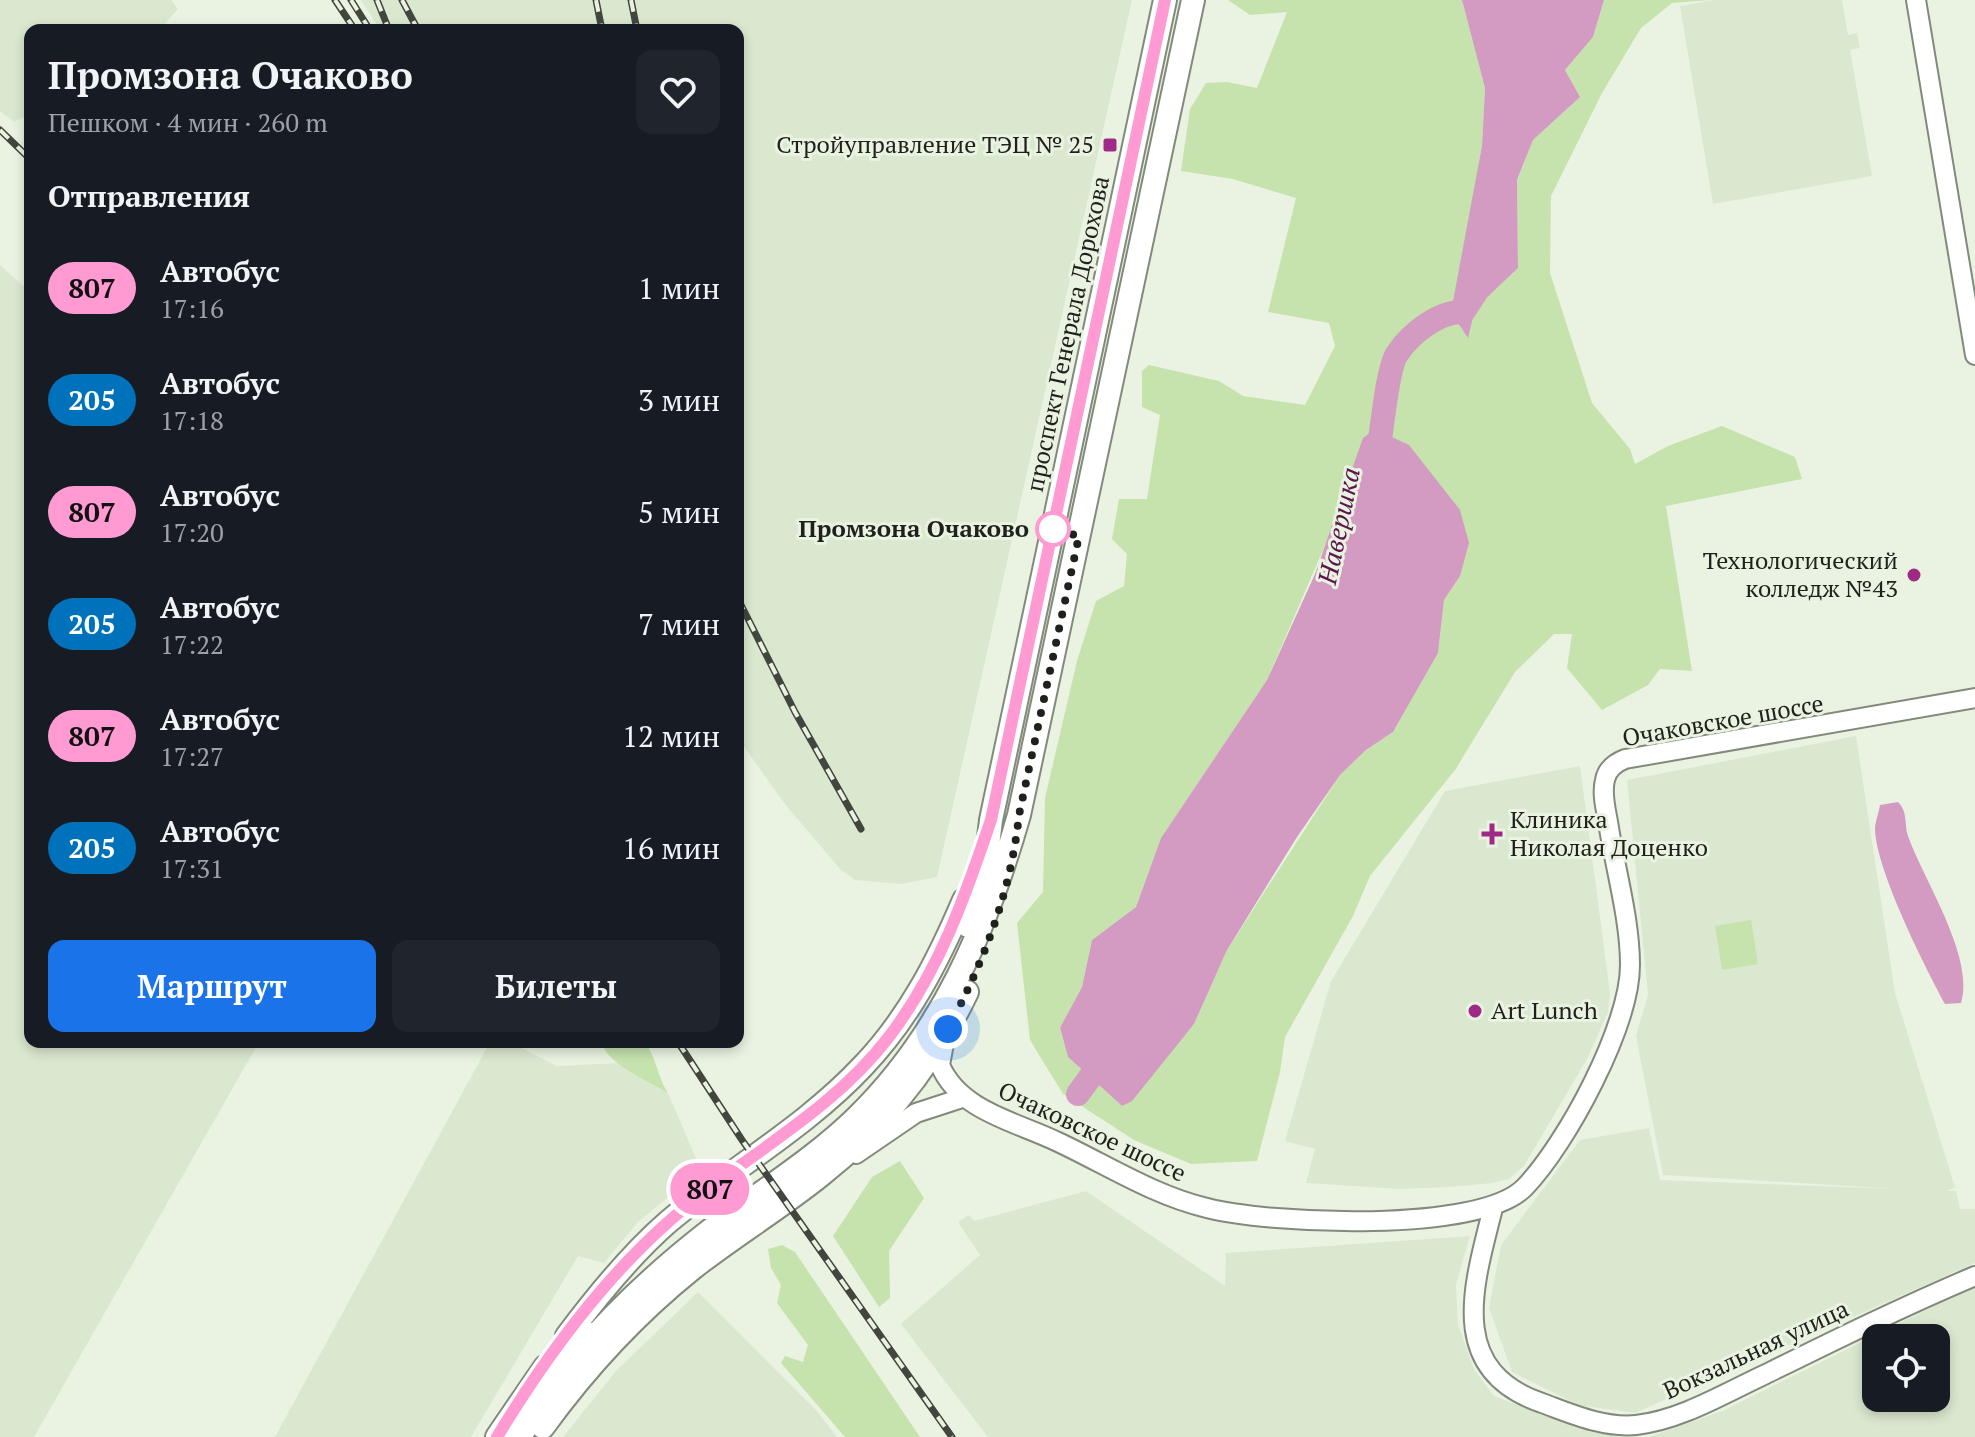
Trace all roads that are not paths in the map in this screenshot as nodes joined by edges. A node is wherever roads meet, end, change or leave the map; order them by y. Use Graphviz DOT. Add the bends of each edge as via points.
graph roads {
  1 [pos="1165,0"];
  2 [pos="1193,0"];
  3 [pos="1916,0"];
  4 [pos="1975,355"];
  5 [pos="1975,698"];
  6 [pos="1019,815"];
  7 [pos="948,1029"];
  8 [pos="962,1098"];
  9 [pos="792,1196"];
  10 [pos="1493,1208"];
  11 [pos="1975,1276"];
  12 [pos="497,1437"];
  13 [pos="520,1437"];
  14 [pos="535,1437"];
  1 -- 12 [label="main road, проспект Генерала Дорохова" via="991,820 947,939 926,983 887,1039 813,1113 666,1224 606,1286"];
  2 -- 6 [label="main road"];
  3 -- 4 [label="street"];
  5 -- 10 [label="street, Очаковское шоссе" via="1625,759 1609,769 1605,802 1630,965 1627,995 1603,1060 1567,1127 1525,1187"];
  6 -- 7 [label="main road" via="999,913"];
  6 -- 13 [label="main road" via="972,951 944,1005 890,1081 832,1140 708,1232 613,1316"];
  7 -- 8 [label="street, Очаковское шоссе" via="940,1065"];
  7 -- 9 [label="main road" via="896,1103 847,1153"];
  8 -- 9 [label="street, Очаковское шоссе" via="916,1113"];
  8 -- 10 [label="street, Очаковское шоссе" via="1165,1195 1208,1209 1362,1221"];
  9 -- 14 [label="main road" via="690,1271 644,1313"];
  10 -- 11 [label="street, Вокзальная улица" via="1472,1312 1488,1367 1499,1381 1532,1400 1617,1425 1696,1407"];
}
